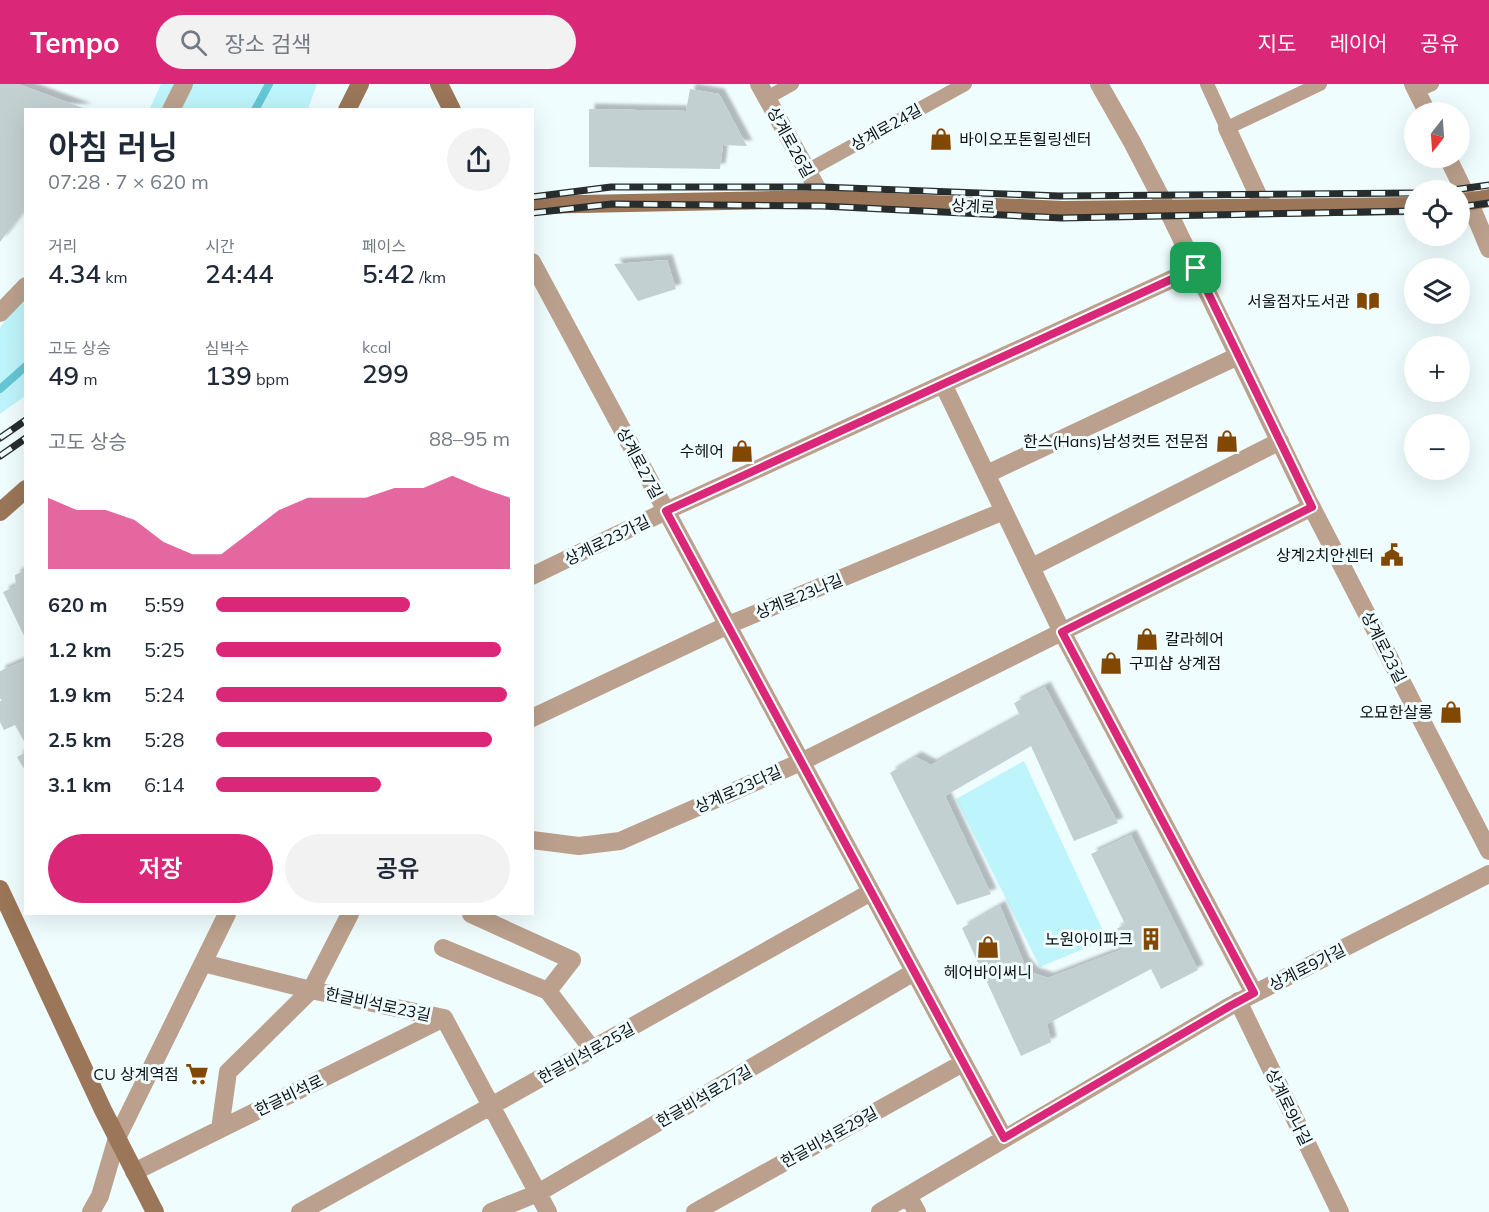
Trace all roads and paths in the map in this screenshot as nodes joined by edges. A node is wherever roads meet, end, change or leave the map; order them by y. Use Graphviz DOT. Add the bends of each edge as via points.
graph roads {
  1 [pos="184,84"];
  2 [pos="360,84"];
  3 [pos="439,84"];
  4 [pos="792,84"];
  5 [pos="965,84"];
  6 [pos="1099,84"];
  7 [pos="1207,84"];
  8 [pos="1320,84"];
  9 [pos="1420,86"];
  10 [pos="763,91"];
  11 [pos="1424,102"];
  12 [pos="172,108"];
  13 [pos="348,108"];
  14 [pos="451,108"];
  15 [pos="1227,128"];
  16 [pos="807,171"];
  17 [pos="1489,198"];
  18 [pos="823,199"];
  19 [pos="1470,201"];
  20 [pos="534,205"];
  21 [pos="1404,206"];
  22 [pos="1264,207"];
  23 [pos="1167,209"];
  24 [pos="1470,213"];
  25 [pos="1489,249"];
  26 [pos="1196,268"];
  27 [pos="535,275"];
  28 [pos="24,288"];
  29 [pos="0,313"];
  30 [pos="1238,356"];
  31 [pos="943,384"];
  32 [pos="1280,441"];
  33 [pos="987,474"];
  34 [pos="24,491"];
  35 [pos="1312,507"];
  36 [pos="666,511"];
  37 [pos="1004,511"];
  38 [pos="0,512"];
  39 [pos="1032,567"];
  40 [pos="534,575"];
  41 [pos="728,625"];
  42 [pos="1062,632"];
  43 [pos="534,717"];
  44 [pos="801,762"];
  45 [pos="534,840"];
  46 [pos="1489,851"];
  47 [pos="1489,873"];
  48 [pos="0,889"];
  49 [pos="871,891"];
  50 [pos="227,915"];
  51 [pos="349,915"];
  52 [pos="473,915"];
  53 [pos="443,948"];
  54 [pos="203,963"];
  55 [pos="914,972"];
  56 [pos="311,990"];
  57 [pos="548,991"];
  58 [pos="1246,997"];
  59 [pos="444,1018"];
  60 [pos="592,1049"];
  61 [pos="963,1063"];
  62 [pos="491,1106"];
  63 [pos="220,1129"];
  64 [pos="117,1138"];
  65 [pos="1004,1138"];
  66 [pos="134,1172"];
  67 [pos="538,1193"];
  68 [pos="908,1196"];
  69 [pos="91,1212"];
  70 [pos="155,1212"];
  71 [pos="300,1212"];
  72 [pos="491,1212"];
  73 [pos="548,1212"];
  74 [pos="695,1212"];
  75 [pos="880,1212"];
  76 [pos="917,1212"];
  77 [pos="1340,1212"];
  1 -- 12 [label="street"];
  2 -- 13 [label="main road"];
  3 -- 14 [label="main road"];
  4 -- 10 [label="lane"];
  5 -- 16 [label="lane, 상계로24길"];
  6 -- 23 [label="street"];
  7 -- 15 [label="lane"];
  8 -- 15 [label="lane"];
  9 -- 11 [label="street"];
  10 -- 16 [label="street, 상계로26길"];
  15 -- 22 [label="street"];
  16 -- 18 [label="street, 상계로26길"];
  17 -- 19 [label="main road"];
  18 -- 20 [label="main road, 상계로"];
  18 -- 23 [label="main road, 상계로" via="1062,210"];
  21 -- 22 [label="main road, 상계로"];
  22 -- 23 [label="main road, 상계로"];
  23 -- 26 [label="street, 상계로23길"];
  24 -- 25 [label="street"];
  26 -- 30 [label="street, 상계로23길"];
  26 -- 31 [label="street, 상계로23가길"];
  27 -- 36 [label="street, 상계로27길"];
  28 -- 29 [label="street"];
  30 -- 32 [label="street, 상계로23길"];
  30 -- 33 [label="street"];
  31 -- 33 [label="street"];
  31 -- 36 [label="street, 상계로23가길"];
  32 -- 35 [label="street, 상계로23길"];
  32 -- 39 [label="street"];
  33 -- 37 [label="street"];
  34 -- 38 [label="main road"];
  35 -- 42 [label="street, 상계로23다길"];
  35 -- 46 [label="street, 상계로23길"];
  36 -- 40 [label="street, 상계로23가길"];
  36 -- 41 [label="street, 상계로27길"];
  37 -- 39 [label="street"];
  37 -- 41 [label="street, 상계로23나길"];
  39 -- 42 [label="street"];
  41 -- 43 [label="street, 상계로23나길"];
  41 -- 44 [label="street, 상계로27길"];
  42 -- 44 [label="street, 상계로23다길"];
  42 -- 58 [label="street"];
  44 -- 45 [label="street, 상계로23다길" via="620,841 579,846"];
  44 -- 49 [label="street, 상계로27길"];
  47 -- 58 [label="street, 상계로9가길"];
  48 -- 64 [label="main road"];
  49 -- 55 [label="street, 상계로27길"];
  49 -- 60 [label="street, 한글비석로25길"];
  50 -- 54 [label="street"];
  51 -- 56 [label="street"];
  52 -- 57 [label="street" via="572,960"];
  53 -- 57 [label="street"];
  54 -- 56 [label="street, 한글비석로23길"];
  54 -- 64 [label="street"];
  55 -- 61 [label="street, 상계로27길"];
  55 -- 67 [label="street, 한글비석로27길"];
  56 -- 59 [label="street, 한글비석로23길"];
  56 -- 63 [label="street" via="228,1072"];
  57 -- 60 [label="street"];
  58 -- 65 [label="street, 상계로9가길"];
  58 -- 77 [label="street, 상계로9나길"];
  59 -- 62 [label="street, 한글비석로23길"];
  59 -- 63 [label="street, 한글비석로"];
  60 -- 62 [label="street, 한글비석로25길"];
  61 -- 65 [label="street, 상계로27길"];
  61 -- 74 [label="street, 한글비석로29길"];
  62 -- 67 [label="street, 한글비석로23길"];
  62 -- 71 [label="street, 한글비석로25길"];
  63 -- 66 [label="street, 한글비석로"];
  64 -- 66 [label="main road"];
  64 -- 69 [label="street" via="100,1196"];
  65 -- 68 [label="street, 상계로9가길"];
  66 -- 70 [label="main road"];
  67 -- 72 [label="street, 한글비석로27길"];
  67 -- 73 [label="street, 한글비석로23길"];
  68 -- 75 [label="street, 상계로9가길"];
  68 -- 76 [label="street"];
}
